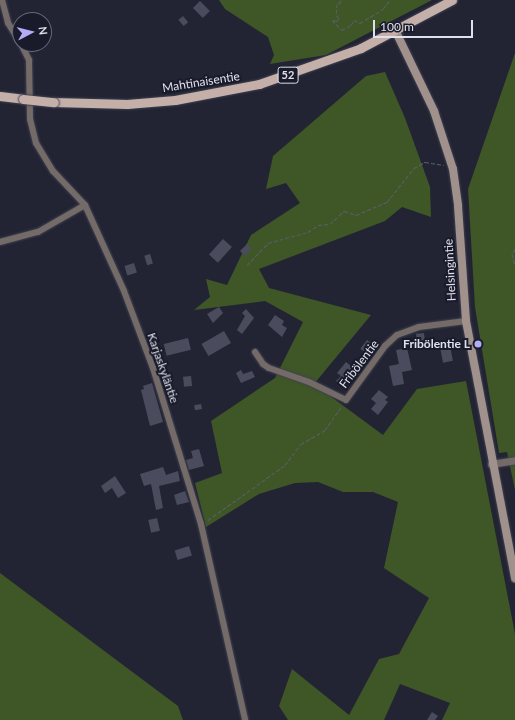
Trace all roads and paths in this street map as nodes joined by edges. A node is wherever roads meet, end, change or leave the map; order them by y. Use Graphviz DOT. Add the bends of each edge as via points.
graph roads {
  1 [pos="2,0"];
  2 [pos="340,0"];
  3 [pos="390,0"];
  4 [pos="452,0"];
  5 [pos="12,30"];
  6 [pos="396,32"];
  7 [pos="25,52"];
  8 [pos="0,96"];
  9 [pos="453,169"];
  10 [pos="85,205"];
  11 [pos="0,242"];
  12 [pos="515,250"];
  13 [pos="246,265"];
  14 [pos="515,266"];
  15 [pos="466,321"];
  16 [pos="255,352"];
  17 [pos="346,400"];
  18 [pos="515,460"];
  19 [pos="491,464"];
  20 [pos="201,524"];
  21 [pos="515,578"];
  22 [pos="245,720"];
  1 -- 5 [label="street, Karjaskyläntie"];
  2 -- 3 [label="path" via="336,15 339,18 337,21 332,20 342,30 351,26 354,20 360,24 383,9"];
  4 -- 6 [label="main road, 52"];
  6 -- 8 [label="main road, Mahtinaisentie / 52, bridge" via="319,65 259,84 219,93 127,104 54,102"];
  6 -- 9 [label="main road, Helsingintie" via="434,111"];
  7 -- 10 [label="street, Karjaskyläntie" via="29,60 30,119 36,143 53,171"];
  9 -- 13 [label="path" via="438,162 425,162 414,168 406,181 383,204 356,215 344,211 330,224 318,225 308,232 268,243"];
  9 -- 15 [label="main road, Helsingintie"];
  10 -- 11 [label="street" via="38,232"];
  10 -- 20 [label="street, Karjaskyläntie" via="135,318"];
  12 -- 14 [label="path" via="512,254"];
  15 -- 17 [label="street, Fribölentie" via="419,327 398,335 385,346"];
  15 -- 19 [label="main road, Helsingintie"];
  16 -- 17 [label="street, Fribölentie" via="269,368 309,382"];
  17 -- 20 [label="path" via="325,430 301,444 285,466"];
  18 -- 19 [label="street"];
  19 -- 21 [label="main road, Helsingintie"];
  20 -- 22 [label="street, Karjaskyläntie"];
}
